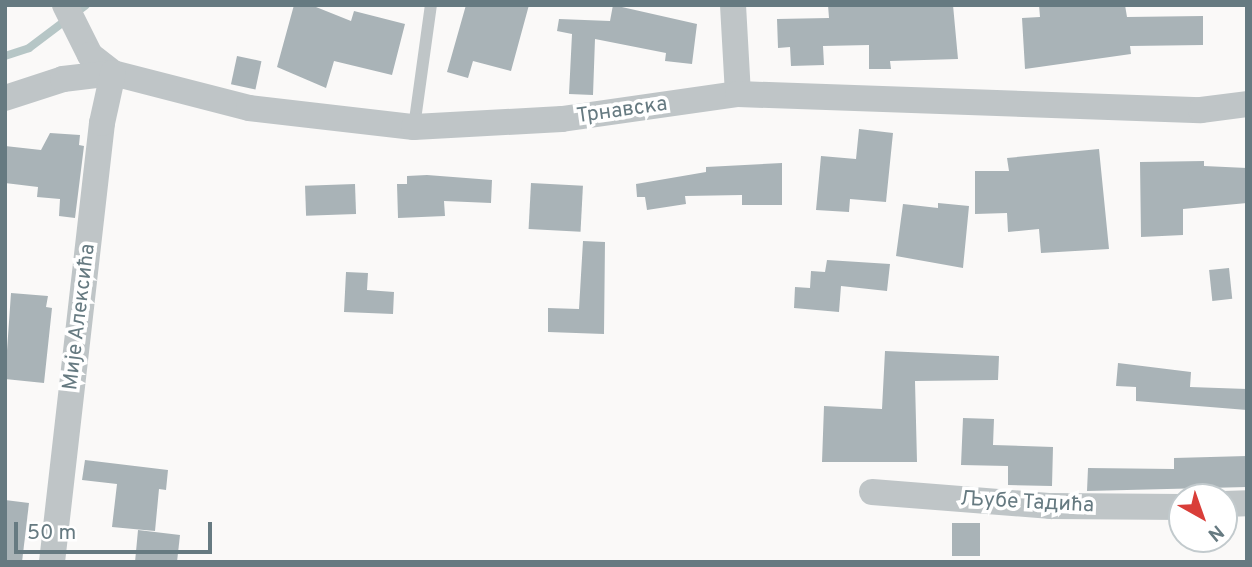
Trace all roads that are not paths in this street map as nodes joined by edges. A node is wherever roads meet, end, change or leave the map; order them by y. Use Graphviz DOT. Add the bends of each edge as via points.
graph roads {
  1 [pos="65,5"];
  2 [pos="431,5"];
  3 [pos="733,5"];
  4 [pos="113,73"];
  5 [pos="738,94"];
  6 [pos="5,99"];
  7 [pos="1247,104"];
  8 [pos="414,127"];
  9 [pos="872,492"];
  10 [pos="1168,507"];
  11 [pos="52,562"];
  1 -- 4 [label="street" via="83,41"];
  2 -- 8 [label="lane"];
  3 -- 5 [label="street"];
  4 -- 6 [label="street, Трнавска" via="63,79"];
  4 -- 8 [label="street, Трнавска" via="249,108"];
  4 -- 11 [label="street, Мије Алексића" via="102,123"];
  5 -- 7 [label="street, Трнавска" via="1201,110"];
  5 -- 8 [label="street, Трнавска" via="562,119"];
  9 -- 10 [label="street, Љубе Тадића" via="1051,506"];
}
